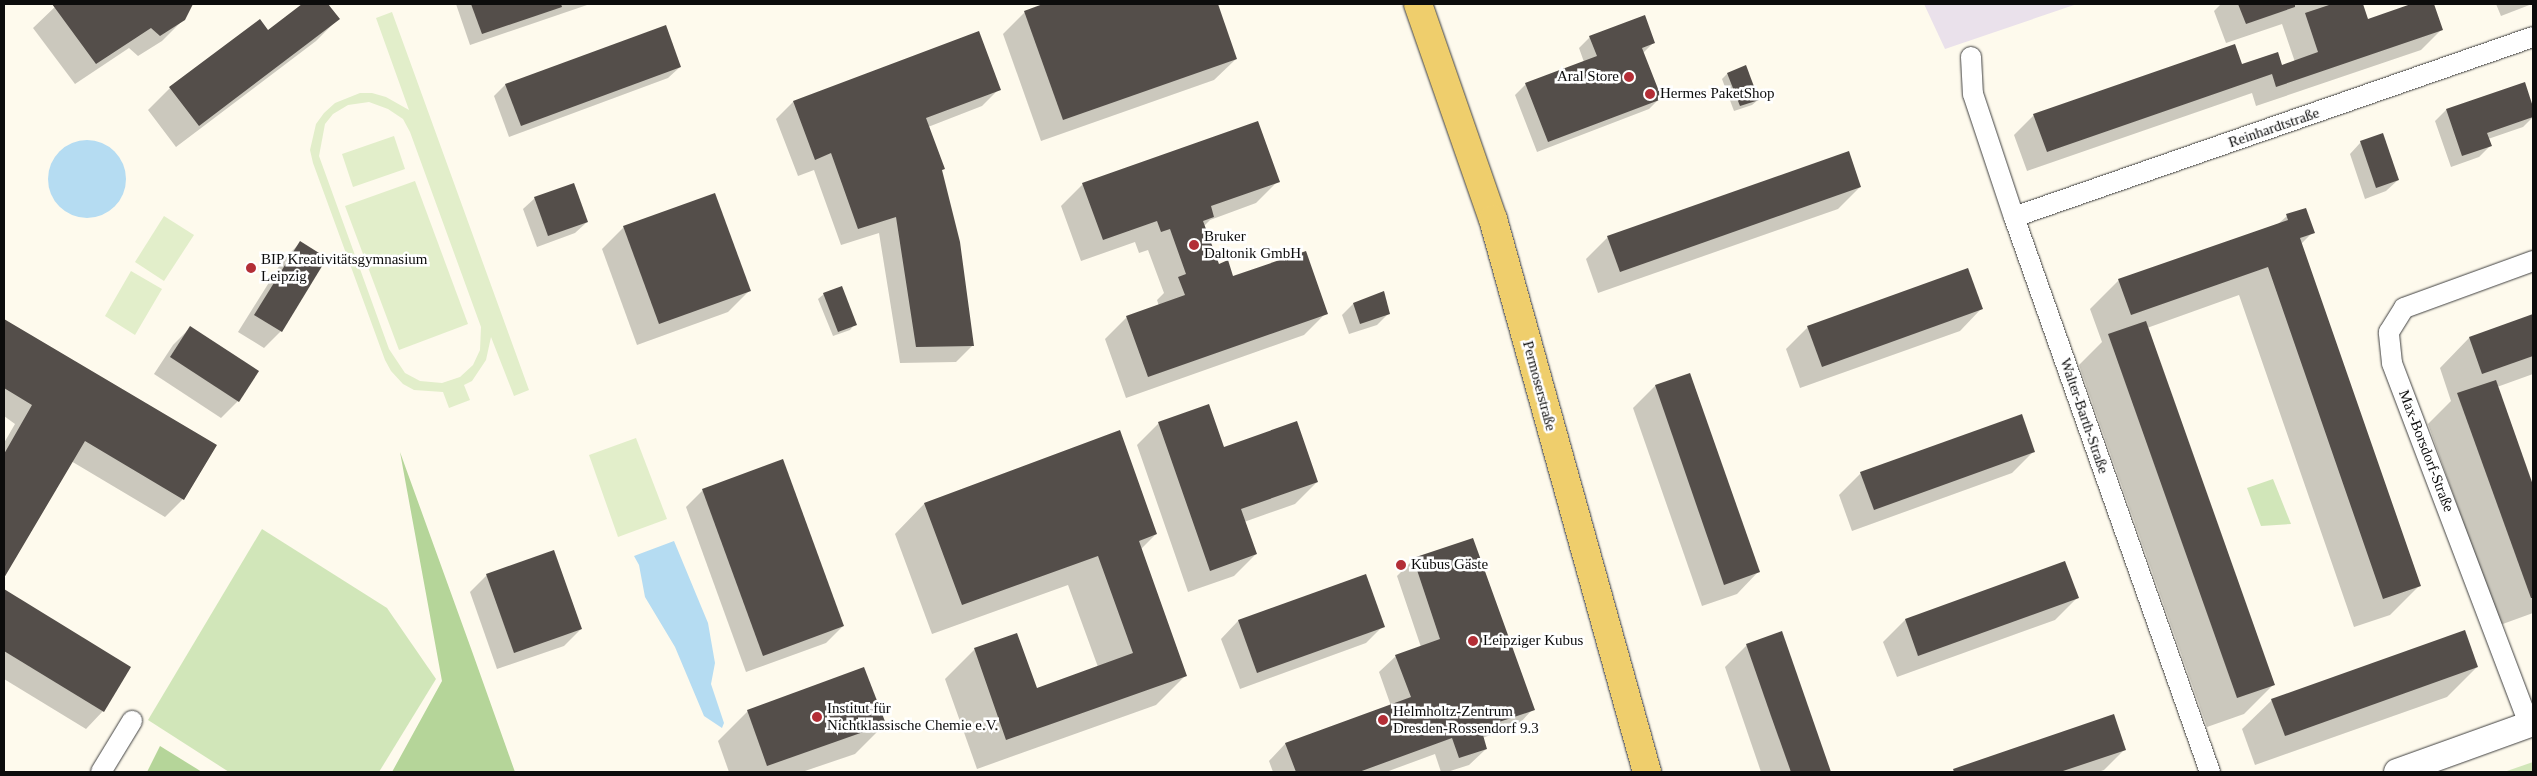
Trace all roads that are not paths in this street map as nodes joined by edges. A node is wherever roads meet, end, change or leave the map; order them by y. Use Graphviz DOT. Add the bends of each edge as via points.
graph roads {
  1 [pos="1418,4"];
  2 [pos="2533,37"];
  3 [pos="1971,57"];
  4 [pos="2014,217"];
  5 [pos="2533,261"];
  6 [pos="132,721"];
  7 [pos="2531,723"];
  8 [pos="101,772"];
  9 [pos="1647,772"];
  10 [pos="2210,772"];
  11 [pos="2397,772"];
  1 -- 9 [label="main road, Permoserstraße" via="1493,219"];
  2 -- 4 [label="street, Reinhardtstraße"];
  3 -- 4 [label="street, Walter-Barth-Straße" via="1973,94"];
  4 -- 10 [label="street, Walter-Barth-Straße"];
  5 -- 7 [label="street, Max-Borsdorf-Straße" via="2404,308 2389,332 2392,363"];
  6 -- 8 [label="street"];
  7 -- 11 [label="street"];
}
